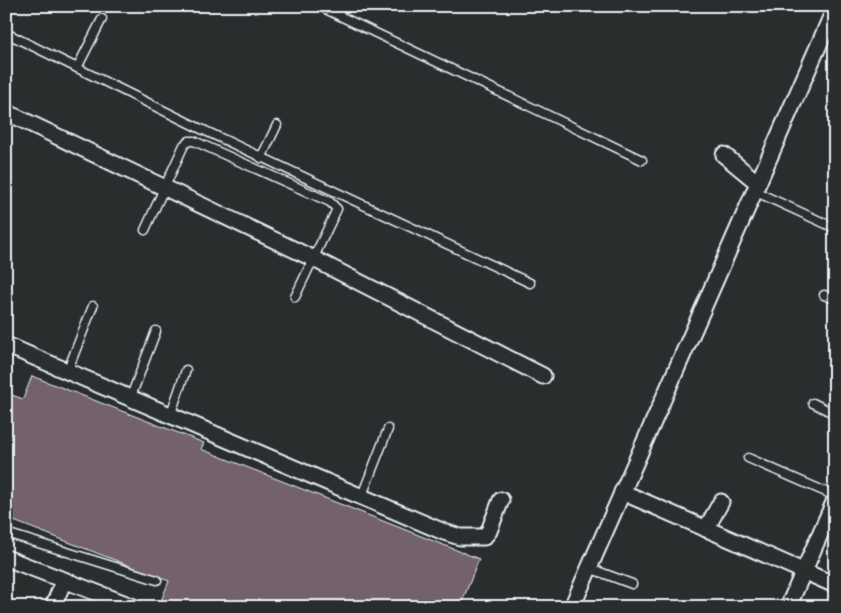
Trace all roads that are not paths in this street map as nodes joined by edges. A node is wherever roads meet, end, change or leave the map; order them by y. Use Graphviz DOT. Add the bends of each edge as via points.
graph roads {
  1 [pos="318,6"];
  2 [pos="835,8"];
  3 [pos="102,19"];
  4 [pos="6,33"];
  5 [pos="77,68"];
  6 [pos="6,112"];
  7 [pos="277,125"];
  8 [pos="724,155"];
  9 [pos="261,158"];
  10 [pos="642,160"];
  11 [pos="164,187"];
  12 [pos="756,187"];
  13 [pos="835,228"];
  14 [pos="145,230"];
  15 [pos="314,259"];
  16 [pos="530,283"];
  17 [pos="824,295"];
  18 [pos="295,298"];
  19 [pos="835,299"];
  20 [pos="93,306"];
  21 [pos="156,331"];
  22 [pos="6,345"];
  23 [pos="186,370"];
  24 [pos="67,372"];
  25 [pos="543,376"];
  26 [pos="130,399"];
  27 [pos="813,403"];
  28 [pos="835,414"];
  29 [pos="170,416"];
  30 [pos="388,430"];
  31 [pos="748,458"];
  32 [pos="622,492"];
  33 [pos="835,496"];
  34 [pos="362,498"];
  35 [pos="501,500"];
  36 [pos="835,500"];
  37 [pos="721,502"];
  38 [pos="706,529"];
  39 [pos="6,533"];
  40 [pos="8,564"];
  41 [pos="589,568"];
  42 [pos="804,572"];
  43 [pos="64,580"];
  44 [pos="157,580"];
  45 [pos="632,584"];
  46 [pos="835,585"];
  47 [pos="112,603"];
  48 [pos="576,606"];
  49 [pos="53,607"];
  50 [pos="134,607"];
  51 [pos="788,607"];
  1 -- 10 [label="lane"];
  2 -- 12 [label="street"];
  3 -- 5 [label="lane"];
  4 -- 5 [label="lane"];
  5 -- 9 [label="lane"];
  6 -- 11 [label="street"];
  7 -- 9 [label="lane"];
  8 -- 12 [label="street"];
  9 -- 16 [label="lane"];
  11 -- 14 [label="lane"];
  11 -- 15 [label="street"];
  11 -- 15 [label="lane" via="184,145 194,141 330,202 336,209"];
  12 -- 13 [label="lane"];
  12 -- 32 [label="street"];
  15 -- 18 [label="lane"];
  15 -- 25 [label="street"];
  17 -- 19 [label="lane"];
  20 -- 24 [label="lane"];
  21 -- 26 [label="lane"];
  22 -- 24 [label="street"];
  23 -- 29 [label="lane"];
  24 -- 26 [label="street"];
  26 -- 29 [label="street"];
  27 -- 28 [label="lane"];
  29 -- 34 [label="street"];
  30 -- 34 [label="lane"];
  31 -- 33 [label="lane"];
  32 -- 38 [label="street"];
  32 -- 41 [label="street"];
  34 -- 35 [label="street" via="444,532 472,538 484,537 489,531"];
  36 -- 42 [label="street"];
  37 -- 38 [label="street"];
  38 -- 42 [label="street"];
  39 -- 44 [label="lane"];
  40 -- 43 [label="street"];
  41 -- 45 [label="lane"];
  41 -- 48 [label="street"];
  42 -- 46 [label="street"];
  42 -- 51 [label="street"];
  43 -- 47 [label="street"];
  43 -- 49 [label="street"];
  47 -- 50 [label="street"];
}
